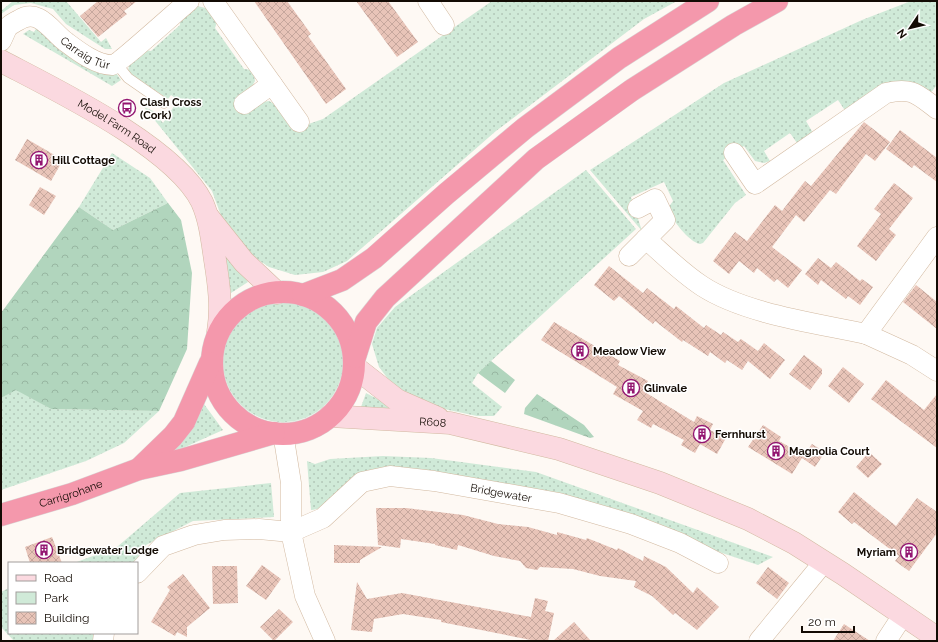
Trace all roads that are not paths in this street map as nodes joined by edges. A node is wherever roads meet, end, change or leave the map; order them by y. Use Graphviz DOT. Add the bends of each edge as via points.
graph roads {
  1 [pos="189,1"];
  2 [pos="213,1"];
  3 [pos="428,1"];
  4 [pos="708,1"];
  5 [pos="777,1"];
  6 [pos="444,26"];
  7 [pos="1,40"];
  8 [pos="1,61"];
  9 [pos="116,63"];
  10 [pos="272,84"];
  11 [pos="164,103"];
  12 [pos="244,104"];
  13 [pos="937,109"];
  14 [pos="299,122"];
  15 [pos="734,153"];
  16 [pos="654,200"];
  17 [pos="208,217"];
  18 [pos="937,237"];
  19 [pos="646,239"];
  20 [pos="629,256"];
  21 [pos="277,293"];
  22 [pos="303,296"];
  23 [pos="218,332"];
  24 [pos="866,334"];
  25 [pos="356,362"];
  26 [pos="210,363"];
  27 [pos="936,370"];
  28 [pos="330,416"];
  29 [pos="450,423"];
  30 [pos="279,433"];
  31 [pos="138,469"];
  32 [pos="1,514"];
  33 [pos="291,532"];
  34 [pos="824,562"];
  35 [pos="718,563"];
  36 [pos="138,572"];
  37 [pos="903,615"];
  38 [pos="937,638"];
  39 [pos="325,641"];
  40 [pos="759,641"];
  41 [pos="886,641"];
  1 -- 9 [label="street, Carraig Túr"];
  2 -- 10 [label="street"];
  3 -- 6 [label="street"];
  4 -- 22 [label="highway" via="619,58 525,128 374,258 342,280"];
  5 -- 25 [label="highway" via="734,25 632,90 536,159 384,298 366,322"];
  7 -- 9 [label="street, Carraig Túr" via="9,27 23,17 39,18 65,41 100,63"];
  8 -- 17 [label="main road, Model Farm Road" via="116,125 164,158 179,170 192,186"];
  9 -- 11 [label="lane" via="128,78"];
  10 -- 12 [label="street"];
  10 -- 14 [label="street"];
  13 -- 15 [label="street" via="910,91 886,93 755,184"];
  16 -- 19 [label="street" via="665,220"];
  17 -- 21 [label="main road, Model Farm Road" via="244,262"];
  17 -- 23 [label="main road, Model Farm Road" via="221,303"];
  18 -- 24 [label="street"];
  19 -- 20 [label="street"];
  19 -- 24 [label="street" via="689,277 722,297 769,312"];
  21 -- 22 [label="highway"];
  21 -- 23 [label="highway" via="259,297 242,305"];
  22 -- 25 [label="highway" via="319,302 343,325 351,340"];
  23 -- 26 [label="highway"];
  24 -- 27 [label="street" via="912,355"];
  25 -- 28 [label="highway" via="349,391 341,405"];
  25 -- 29 [label="main road, R608 / R608" via="397,400"];
  26 -- 30 [label="highway" via="214,383 223,401 232,411 254,427"];
  26 -- 31 [label="highway, Carrigrohane" via="184,422"];
  28 -- 29 [label="main road, R608 / R608"];
  28 -- 30 [label="highway" via="300,431"];
  29 -- 34 [label="main road, R608" via="559,449 660,483 748,519"];
  30 -- 31 [label="highway, Carrigrohane"];
  30 -- 33 [label="street" via="291,483"];
  31 -- 32 [label="highway, Carrigrohane" via="72,494"];
  33 -- 35 [label="street, Bridgewater" via="323,518 362,482 390,476 434,481 559,503 631,524 680,543"];
  33 -- 36 [label="street, Bridgewater" via="252,529 194,535 163,546"];
  33 -- 39 [label="street" via="305,596"];
  34 -- 37 [label="main road, R608"];
  34 -- 40 [label="street"];
  37 -- 38 [label="main road, R608"];
  37 -- 41 [label="street"];
}
